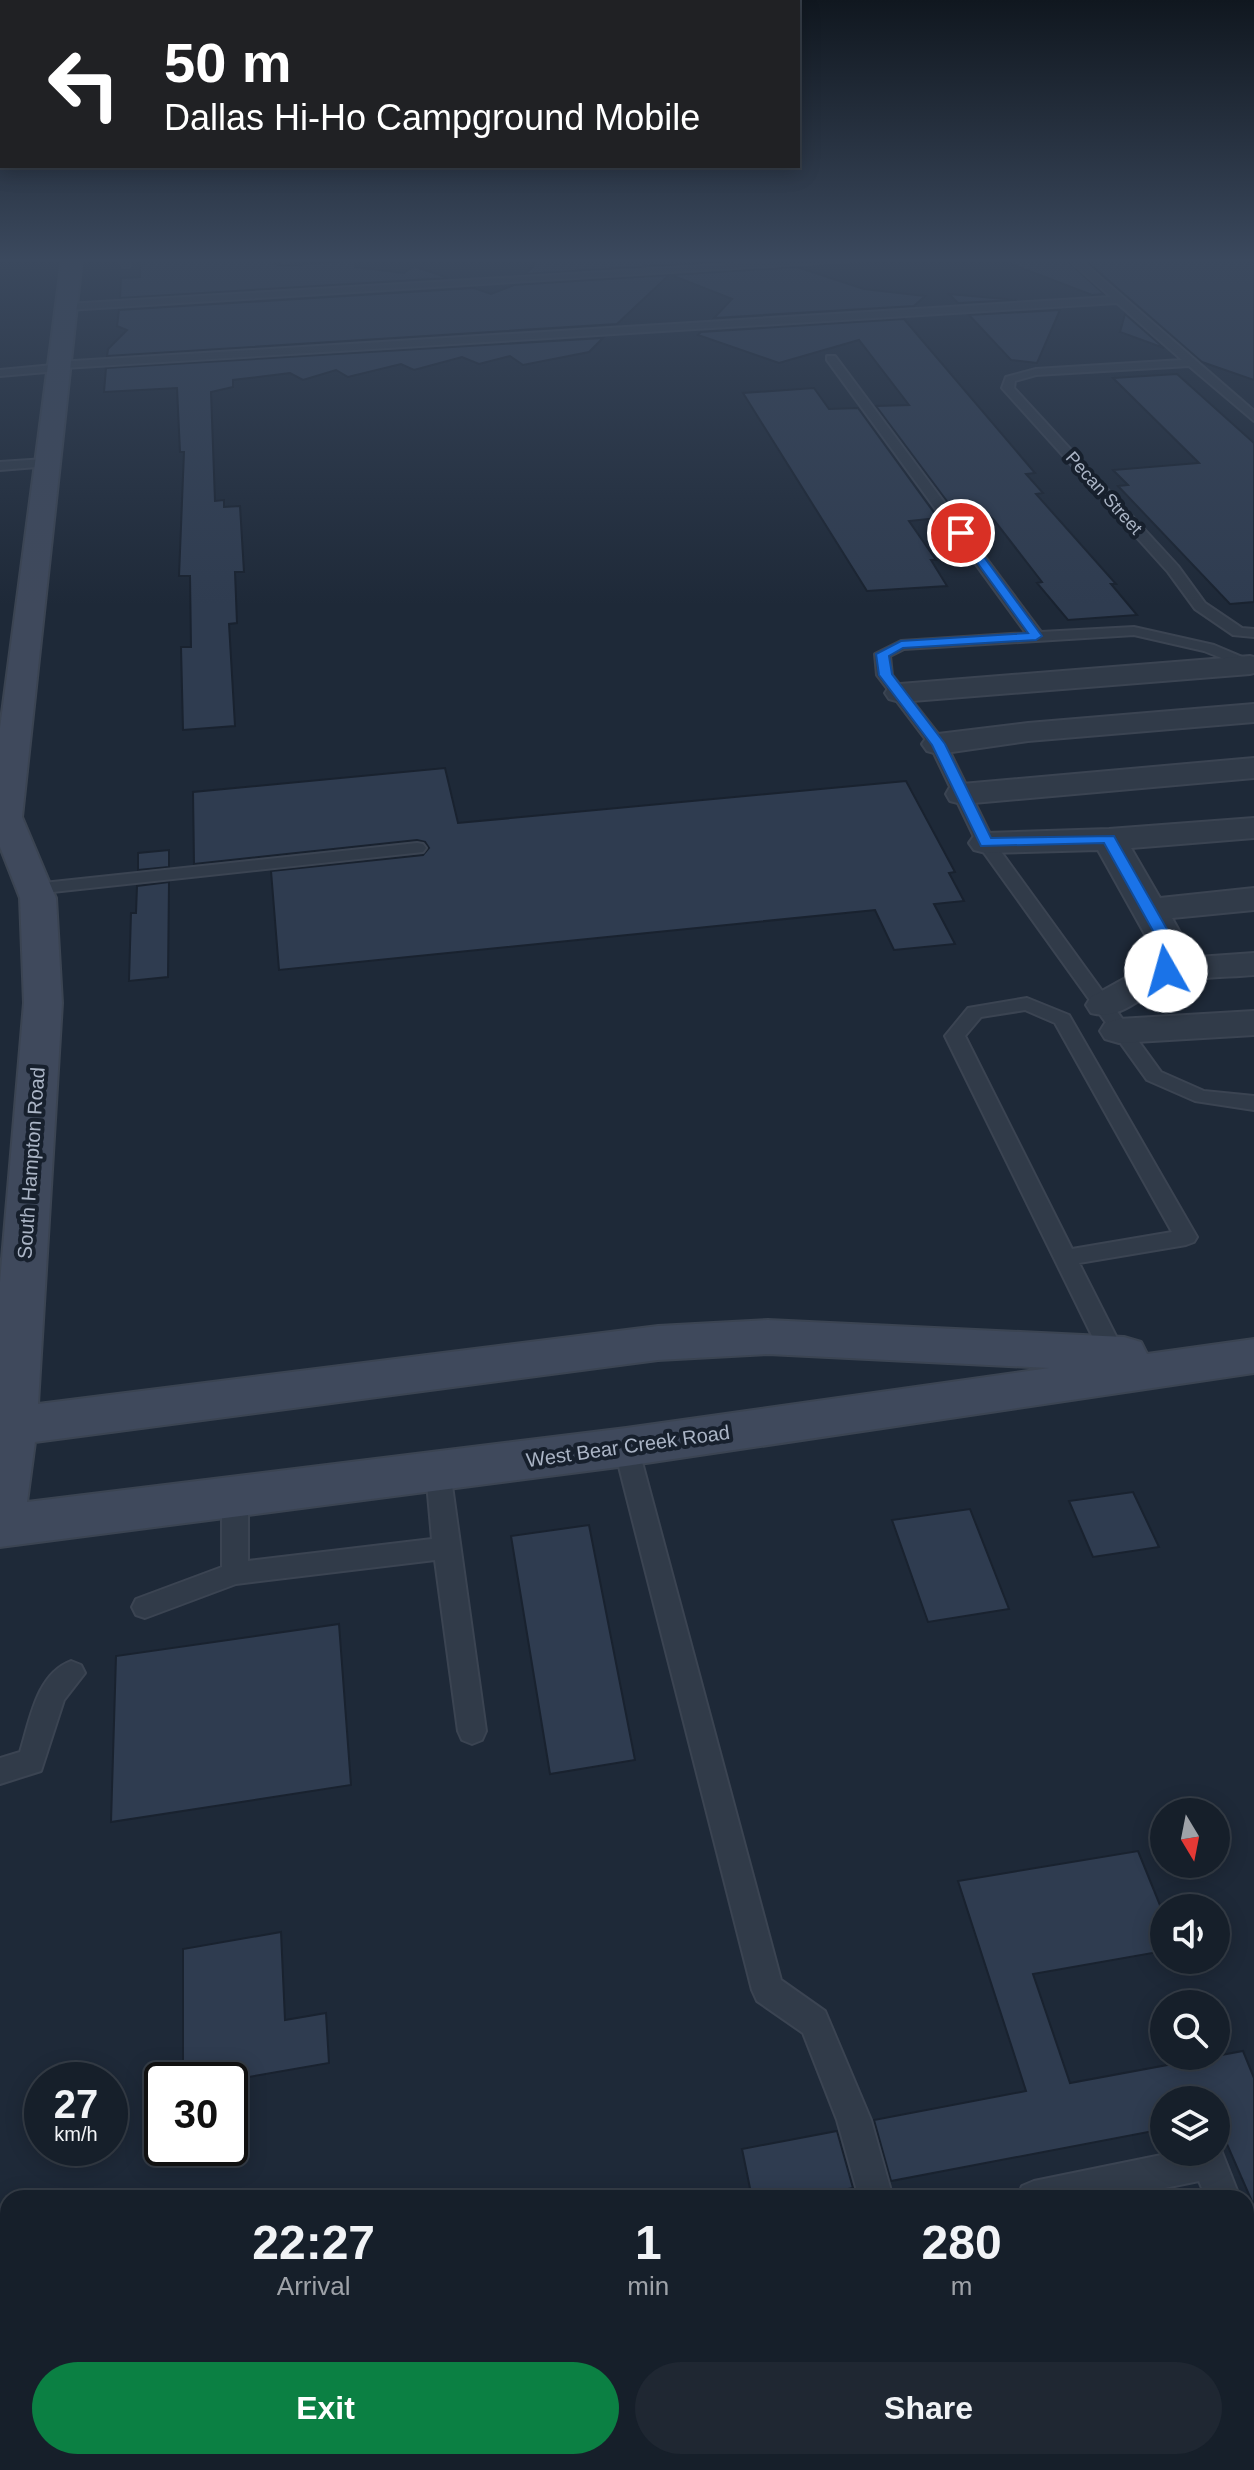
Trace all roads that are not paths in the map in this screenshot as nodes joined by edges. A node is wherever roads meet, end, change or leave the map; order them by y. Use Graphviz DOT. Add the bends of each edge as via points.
graph roads {
  1 [pos="57,374"];
  2 [pos="843,374"];
  3 [pos="1028,374"];
  4 [pos="1205,374"];
  5 [pos="1254,417"];
  6 [pos="45,463"];
  7 [pos="0,466"];
  8 [pos="1254,633"];
  9 [pos="1036,636"];
  10 [pos="1252,666"];
  11 [pos="1008,686"];
  12 [pos="900,693"];
  13 [pos="1254,713"];
  14 [pos="1028,732"];
  15 [pos="938,744"];
  16 [pos="1254,768"];
  17 [pos="962,794"];
  18 [pos="3,826"];
  19 [pos="1254,828"];
  20 [pos="1109,839"];
  21 [pos="986,843"];
  22 [pos="417,848"];
  23 [pos="34,889"];
  24 [pos="1254,899"];
  25 [pos="1148,910"];
  26 [pos="1254,964"];
  27 [pos="1166,971"];
  28 [pos="1112,1018"];
  29 [pos="1254,1023"];
  30 [pos="1254,1103"];
  31 [pos="1065,1258"];
  32 [pos="1113,1354"];
  33 [pos="1254,1355"];
  34 [pos="6,1427"];
  35 [pos="626,1447"];
  36 [pos="438,1471"];
  37 [pos="235,1497"];
  38 [pos="0,1515"];
  39 [pos="0,1526"];
  40 [pos="446,1547"];
  41 [pos="235,1573"];
  42 [pos="145,1607"];
  43 [pos="71,1673"];
  44 [pos="472,1731"];
  45 [pos="0,1771"];
  46 [pos="874,2190"];
  47 [pos="1073,2190"];
  48 [pos="1220,2190"];
  1 -- 6 [label="main road, South Hampton Road"];
  2 -- 9 [label="lane"];
  3 -- 8 [label="lane, Pecan Street" via="1010,379 1008,388 1173,569 1200,606 1238,632"];
  4 -- 5 [label="lane"];
  6 -- 7 [label="lane"];
  6 -- 18 [label="main road, South Hampton Road"];
  9 -- 10 [label="lane" via="1134,631 1209,648"];
  9 -- 12 [label="lane" via="901,645 882,654 885,675"];
  10 -- 11 [label="street"];
  11 -- 12 [label="street"];
  11 -- 14 [label="street"];
  12 -- 15 [label="lane"];
  13 -- 14 [label="street"];
  14 -- 15 [label="street"];
  15 -- 17 [label="lane"];
  16 -- 17 [label="street"];
  17 -- 21 [label="lane"];
  18 -- 23 [label="main road, South Hampton Road"];
  19 -- 20 [label="street"];
  20 -- 21 [label="street"];
  20 -- 25 [label="street"];
  21 -- 28 [label="lane"];
  22 -- 23 [label="lane"];
  23 -- 34 [label="main road, South Hampton Road" via="43,1003"];
  24 -- 25 [label="street"];
  25 -- 27 [label="street" via="1165,938"];
  26 -- 27 [label="street"];
  27 -- 28 [label="street"];
  28 -- 29 [label="street"];
  28 -- 30 [label="lane" via="1154,1076 1178,1092"];
  31 -- 31 [label="lane" via="955,1036 975,1012 1027,1004 1062,1019 1186,1237"];
  31 -- 32 [label="lane"];
  32 -- 33 [label="main road, West Bear Creek Road"];
  32 -- 34 [label="main road, West Bear Creek Road" via="768,1337 658,1343"];
  33 -- 35 [label="main road, West Bear Creek Road"];
  34 -- 38 [label="main road, South Hampton Road"];
  35 -- 36 [label="main road, West Bear Creek Road"];
  35 -- 46 [label="lane" via="768,1990 814,2022 854,2120"];
  36 -- 37 [label="main road, West Bear Creek Road"];
  36 -- 40 [label="lane"];
  37 -- 39 [label="main road, West Bear Creek Road"];
  37 -- 41 [label="lane"];
  40 -- 41 [label="lane"];
  40 -- 44 [label="lane"];
  41 -- 42 [label="lane"];
  43 -- 45 [label="lane" via="52,1694 31,1762"];
  47 -- 48 [label="lane" via="1209,2162"];
}
